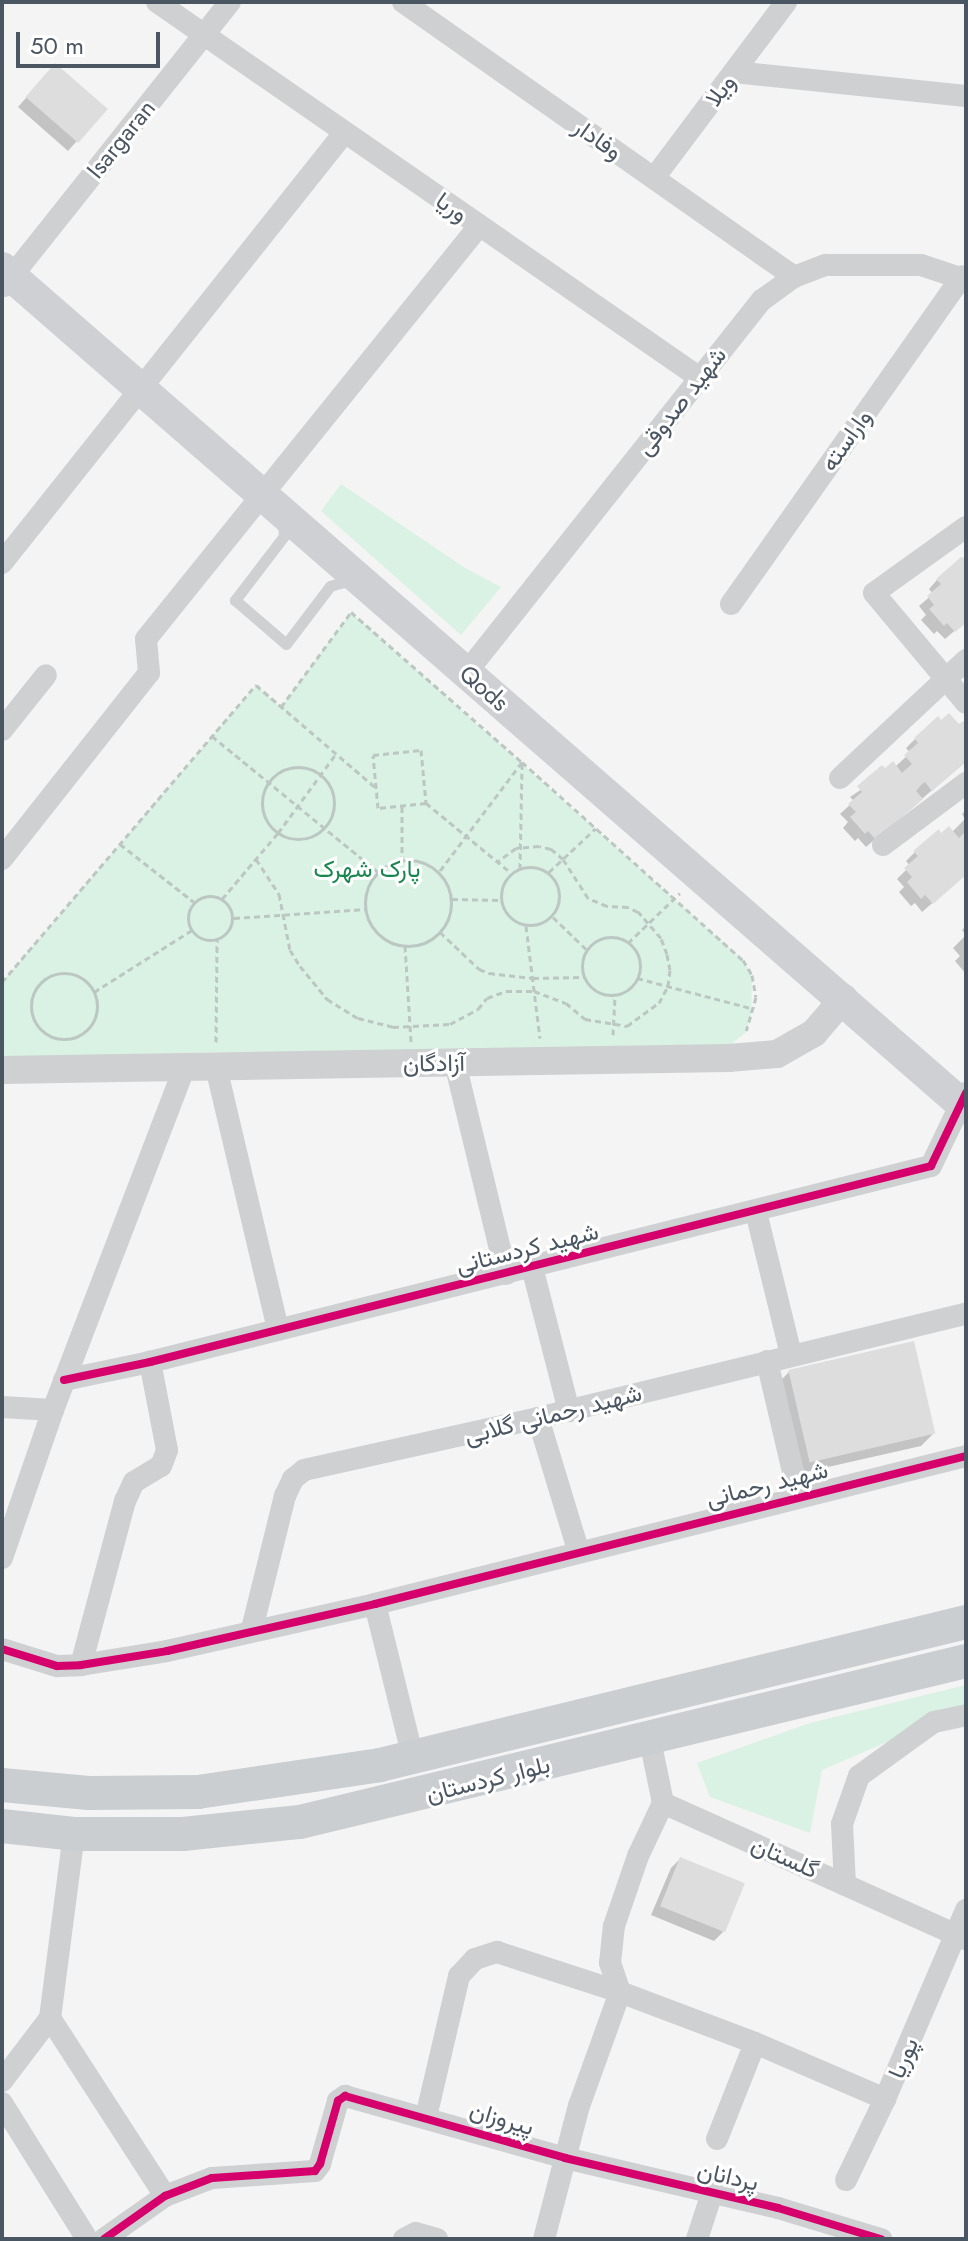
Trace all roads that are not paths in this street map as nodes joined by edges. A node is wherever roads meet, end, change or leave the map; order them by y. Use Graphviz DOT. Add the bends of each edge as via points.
graph roads {
  1 [pos="157,2"];
  2 [pos="230,2"];
  3 [pos="403,2"];
  4 [pos="786,2"];
  5 [pos="203,36"];
  6 [pos="734,72"];
  7 [pos="966,96"];
  8 [pos="344,133"];
  9 [pos="654,178"];
  10 [pos="479,226"];
  11 [pos="5,277"];
  12 [pos="794,277"];
  13 [pos="964,278"];
  14 [pos="700,378"];
  15 [pos="143,390"];
  16 [pos="268,499"];
  17 [pos="966,527"];
  18 [pos="2,563"];
  19 [pos="373,591"];
  20 [pos="731,604"];
  21 [pos="966,660"];
  22 [pos="466,673"];
  23 [pos="46,675"];
  24 [pos="946,679"];
  25 [pos="966,703"];
  26 [pos="2,730"];
  27 [pos="840,778"];
  28 [pos="966,783"];
  29 [pos="11,830"];
  30 [pos="883,845"];
  31 [pos="2,859"];
  32 [pos="844,998"];
  33 [pos="455,1063"];
  34 [pos="216,1067"];
  35 [pos="184,1069"];
  36 [pos="2,1070"];
  37 [pos="964,1101"];
  38 [pos="756,1212"];
  39 [pos="532,1267"];
  40 [pos="506,1274"];
  41 [pos="966,1314"];
  42 [pos="278,1330"];
  43 [pos="791,1355"];
  44 [pos="767,1361"];
  45 [pos="150,1362"];
  46 [pos="64,1380"];
  47 [pos="2,1407"];
  48 [pos="53,1410"];
  49 [pos="569,1411"];
  50 [pos="538,1418"];
  51 [pos="966,1456"];
  52 [pos="799,1497"];
  53 [pos="578,1550"];
  54 [pos="2,1558"];
  55 [pos="375,1604"];
  56 [pos="966,1622"];
  57 [pos="252,1629"];
  58 [pos="2,1649"];
  59 [pos="966,1661"];
  60 [pos="81,1665"];
  61 [pos="597,1713"];
  62 [pos="966,1715"];
  63 [pos="650,1740"];
  64 [pos="607,1750"];
  65 [pos="413,1757"];
  66 [pos="380,1765"];
  67 [pos="2,1785"];
  68 [pos="388,1803"];
  69 [pos="663,1803"];
  70 [pos="2,1826"];
  71 [pos="74,1834"];
  72 [pos="845,1885"];
  73 [pos="966,1910"];
  74 [pos="961,1937"];
  75 [pos="620,1992"];
  76 [pos="50,2018"];
  77 [pos="755,2043"];
  78 [pos="2,2081"];
  79 [pos="885,2099"];
  80 [pos="2,2103"];
  81 [pos="426,2117"];
  82 [pos="717,2139"];
  83 [pos="565,2158"];
  84 [pos="846,2180"];
  85 [pos="712,2193"];
  86 [pos="165,2196"];
  87 [pos="87,2239"];
  88 [pos="104,2239"];
  89 [pos="404,2239"];
  90 [pos="437,2239"];
  91 [pos="544,2239"];
  92 [pos="697,2239"];
  93 [pos="881,2239"];
  1 -- 5 [label="street, وریا"];
  2 -- 5 [label="street, Isargaran"];
  3 -- 9 [label="street, وفادار"];
  4 -- 6 [label="street, ویلا"];
  5 -- 8 [label="street, وریا"];
  5 -- 11 [label="street, Isargaran"];
  6 -- 7 [label="street"];
  6 -- 9 [label="street, ویلا"];
  8 -- 10 [label="street, وریا"];
  8 -- 15 [label="street"];
  9 -- 12 [label="street, وفادار"];
  10 -- 14 [label="street, وریا"];
  10 -- 16 [label="street"];
  11 -- 15 [label="main road, Qods"];
  12 -- 13 [label="street, شهید صدوقی" via="826,265 873,262 921,265"];
  12 -- 14 [label="street, شهید صدوقی" via="762,300"];
  13 -- 20 [label="street, واراسته"];
  14 -- 22 [label="street, شهید صدوقی"];
  15 -- 16 [label="main road, Qods"];
  15 -- 18 [label="street"];
  16 -- 19 [label="main road, Qods"];
  16 -- 19 [label="lane" via="284,536 235,600 286,644 330,586 343,582"];
  16 -- 29 [label="street" via="146,639 149,673"];
  17 -- 24 [label="street" via="874,593"];
  19 -- 22 [label="main road, Qods"];
  21 -- 24 [label="street"];
  22 -- 32 [label="main road, Qods" via="686,887"];
  23 -- 26 [label="street"];
  24 -- 25 [label="street"];
  24 -- 27 [label="street"];
  28 -- 30 [label="street"];
  29 -- 31 [label="street"];
  32 -- 33 [label="street, آزادگان" via="814,1033 777,1054"];
  32 -- 37 [label="main road, Qods"];
  33 -- 34 [label="street, آزادگان"];
  33 -- 40 [label="street"];
  34 -- 35 [label="street, آزادگان"];
  34 -- 42 [label="street"];
  35 -- 36 [label="street, آزادگان"];
  35 -- 46 [label="street"];
  37 -- 38 [label="street, شهید کردستانی" via="931,1166"];
  38 -- 39 [label="street, شهید کردستانی"];
  38 -- 43 [label="street"];
  39 -- 40 [label="street, شهید کردستانی"];
  39 -- 49 [label="street"];
  40 -- 42 [label="street, شهید کردستانی"];
  41 -- 43 [label="street, شهید رحمانی گلابی"];
  42 -- 45 [label="street, شهید کردستانی"];
  43 -- 44 [label="street, شهید رحمانی گلابی"];
  44 -- 49 [label="street, شهید رحمانی گلابی"];
  44 -- 52 [label="street"];
  45 -- 46 [label="street, شهید کردستانی"];
  45 -- 60 [label="street" via="167,1450 161,1466 134,1482 125,1501"];
  46 -- 48 [label="street"];
  47 -- 48 [label="street"];
  48 -- 54 [label="street"];
  49 -- 50 [label="street, شهید رحمانی گلابی"];
  50 -- 53 [label="street"];
  50 -- 57 [label="street, شهید رحمانی گلابی" via="304,1470 285,1496"];
  51 -- 52 [label="street, شهید رحمانی"];
  52 -- 53 [label="street, شهید رحمانی"];
  53 -- 55 [label="street, شهید رحمانی"];
  55 -- 57 [label="street, شهید رحمانی"];
  55 -- 65 [label="street"];
  56 -- 61 [label="main road, بلوار کردستان"];
  57 -- 60 [label="street, شهید رحمانی" via="167,1651"];
  58 -- 60 [label="street, شهید رحمانی" via="57,1666"];
  59 -- 63 [label="main road, بلوار کردستان"];
  61 -- 64 [label="main road"];
  61 -- 65 [label="main road, بلوار کردستان"];
  62 -- 72 [label="street" via="934,1722 859,1776 842,1824"];
  63 -- 64 [label="main road, بلوار کردستان"];
  63 -- 69 [label="street"];
  64 -- 68 [label="main road, بلوار کردستان"];
  65 -- 66 [label="main road, بلوار کردستان"];
  66 -- 67 [label="main road, بلوار کردستان" via="198,1792 89,1793"];
  66 -- 68 [label="main road"];
  68 -- 71 [label="main road, بلوار کردستان" via="300,1822 198,1833"];
  69 -- 72 [label="street, گلستان"];
  69 -- 75 [label="street" via="614,1926 610,1963"];
  70 -- 71 [label="main road, بلوار کردستان"];
  71 -- 76 [label="street"];
  72 -- 74 [label="street, گلستان"];
  73 -- 74 [label="street, پوریا"];
  74 -- 79 [label="street, پوریا"];
  75 -- 77 [label="street"];
  75 -- 81 [label="street" via="497,1952 475,1959 459,1976"];
  75 -- 83 [label="street"];
  76 -- 78 [label="street"];
  76 -- 86 [label="street"];
  77 -- 79 [label="street"];
  77 -- 82 [label="street"];
  79 -- 84 [label="street, پوریا"];
  80 -- 87 [label="street"];
  81 -- 83 [label="street, پیروزان"];
  81 -- 86 [label="street, پیروزان" via="345,2096 338,2101 315,2171 212,2178"];
  83 -- 85 [label="street, پردانان"];
  83 -- 91 [label="street"];
  85 -- 92 [label="street"];
  85 -- 93 [label="street, پردانان"];
  86 -- 88 [label="street"];
  89 -- 90 [label="street" via="416,2233"];
}
